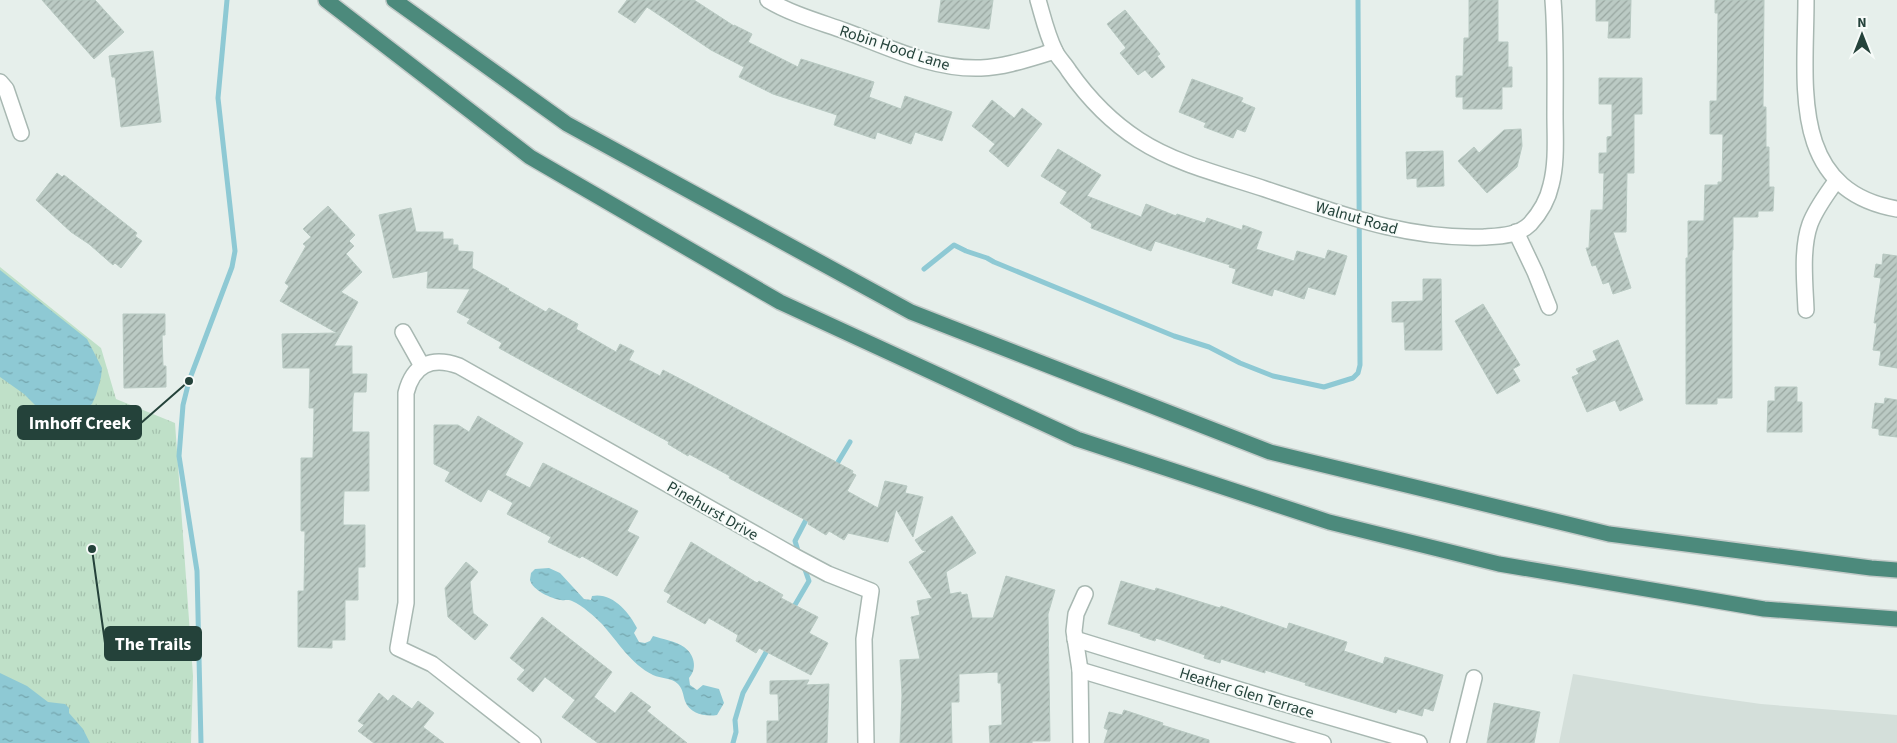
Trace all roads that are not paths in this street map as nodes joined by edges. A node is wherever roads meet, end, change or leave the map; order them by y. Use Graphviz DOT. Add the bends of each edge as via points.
graph roads {
  1 [pos="326,0"];
  2 [pos="394,0"];
  3 [pos="768,0"];
  4 [pos="1038,0"];
  5 [pos="1553,0"];
  6 [pos="1806,0"];
  7 [pos="1055,51"];
  8 [pos="0,82"];
  9 [pos="21,133"];
  10 [pos="1836,180"];
  11 [pos="1897,209"];
  12 [pos="1516,232"];
  13 [pos="1549,307"];
  14 [pos="1806,310"];
  15 [pos="403,332"];
  16 [pos="422,366"];
  17 [pos="1897,570"];
  18 [pos="1085,594"];
  19 [pos="1897,619"];
  20 [pos="1075,640"];
  21 [pos="1080,670"];
  22 [pos="1474,678"];
  23 [pos="534,743"];
  24 [pos="866,743"];
  25 [pos="1081,743"];
  26 [pos="1323,743"];
  27 [pos="1419,743"];
  28 [pos="1458,743"];
  1 -- 19 [label="highway" via="530,157 780,302 1077,439 1329,522 1499,564 1764,609"];
  2 -- 17 [label="highway" via="567,124 912,312 1270,452 1609,534"];
  3 -- 7 [label="street, Robin Hood Lane" via="921,59 949,66 982,68 1024,61"];
  4 -- 7 [label="street, Walnut Road"];
  5 -- 12 [label="street, Walnut Road" via="1554,166 1551,185 1537,215 1528,226"];
  6 -- 10 [label="street" via="1806,112 1816,147"];
  7 -- 12 [label="street, Walnut Road" via="1097,106 1138,140 1184,162 1385,228 1472,237 1498,237"];
  8 -- 9 [label="street" via="6,89"];
  10 -- 11 [label="street" via="1861,198"];
  10 -- 14 [label="street" via="1810,225 1805,265"];
  12 -- 13 [label="street"];
  15 -- 16 [label="street"];
  16 -- 23 [label="street" via="409,381 406,393 406,603 398,648 432,664"];
  16 -- 24 [label="street, Pinehurst Drive" via="436,362 459,366 813,567 871,591 864,639"];
  18 -- 20 [label="street" via="1076,614"];
  20 -- 21 [label="street"];
  20 -- 27 [label="street, Heather Glen Terrace"];
  21 -- 25 [label="street"];
  21 -- 26 [label="street, Heather Glen Terrace"];
  22 -- 28 [label="street"];
}
